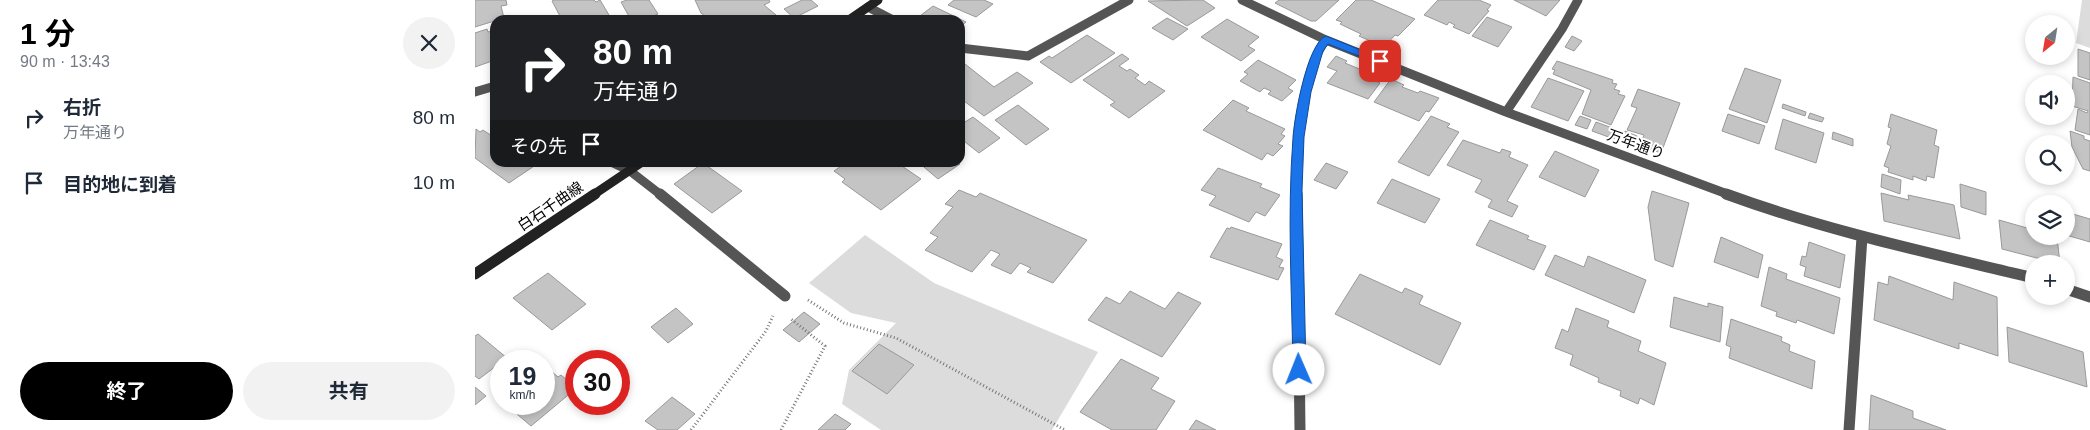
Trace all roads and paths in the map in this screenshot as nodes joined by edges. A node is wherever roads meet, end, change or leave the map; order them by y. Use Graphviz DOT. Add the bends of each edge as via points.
graph roads {
  1 [pos="878,0"];
  2 [pos="1129,0"];
  3 [pos="1242,0"];
  4 [pos="1578,0"];
  5 [pos="868,7"];
  6 [pos="856,15"];
  7 [pos="883,15"];
  8 [pos="1326,40"];
  9 [pos="965,49"];
  10 [pos="490,88"];
  11 [pos="475,92"];
  12 [pos="1506,112"];
  13 [pos="622,167"];
  14 [pos="635,167"];
  15 [pos="630,171"];
  16 [pos="1862,237"];
  17 [pos="475,274"];
  18 [pos="2025,276"];
  19 [pos="2075,292"];
  20 [pos="785,296"];
  21 [pos="2090,297"];
  22 [pos="776,308"];
  23 [pos="691,430"];
  24 [pos="781,430"];
  25 [pos="1065,430"];
  26 [pos="1300,430"];
  27 [pos="1849,430"];
  1 -- 5 [label="main road"];
  2 -- 9 [label="street" via="1028,56"];
  3 -- 8 [label="street, 万年通り"];
  4 -- 12 [label="street"];
  5 -- 6 [label="main road"];
  5 -- 7 [label="street"];
  8 -- 12 [label="street, 万年通り"];
  8 -- 26 [label="street" via="1318,50 1298,137"];
  10 -- 11 [label="street"];
  12 -- 16 [label="street, 万年通り" via="1773,211"];
  13 -- 15 [label="street"];
  14 -- 15 [label="main road, 白石千曲線"];
  15 -- 17 [label="main road, 白石千曲線"];
  15 -- 20 [label="street"];
  16 -- 18 [label="street, 万年通り"];
  16 -- 27 [label="street"];
  19 -- 21 [label="street"];
  20 -- 22 [label="path"];
  20 -- 25 [label="path" via="796,293 844,323 896,338"];
  22 -- 23 [label="path" via="766,331"];
  22 -- 24 [label="path" via="825,346"];
}
